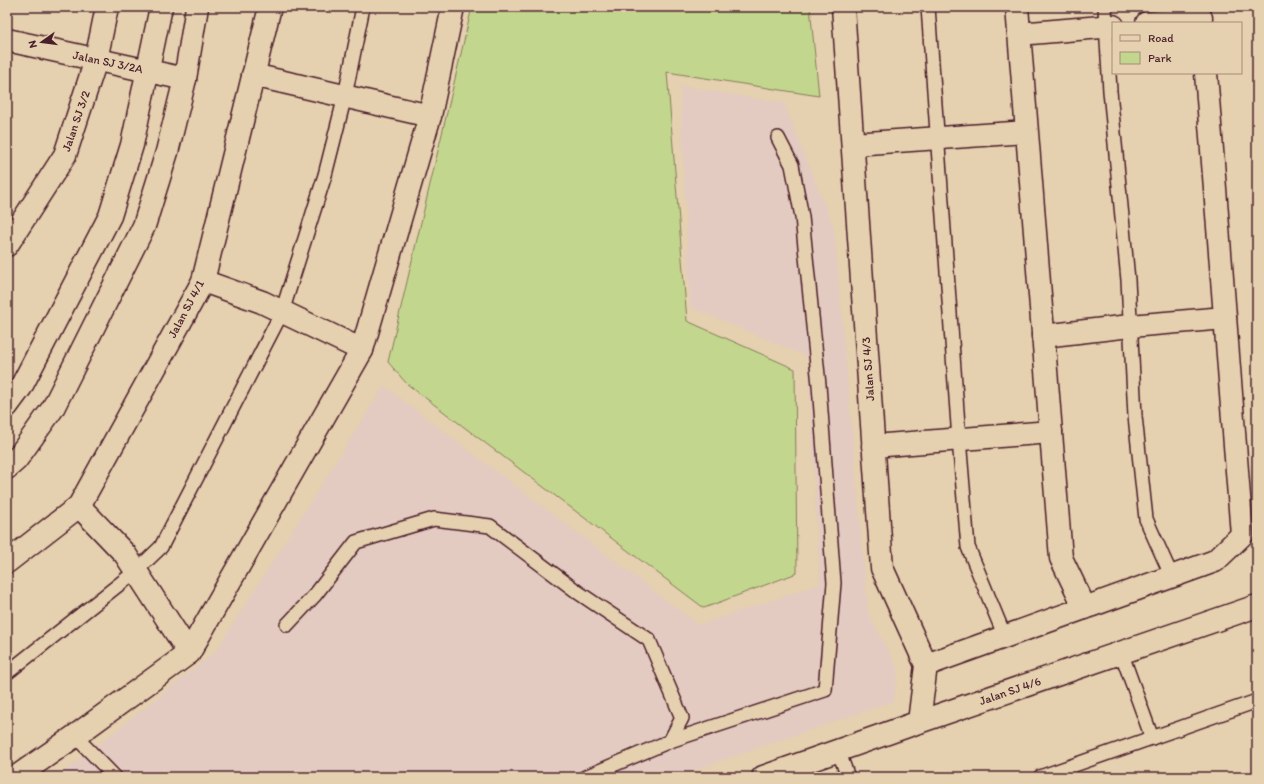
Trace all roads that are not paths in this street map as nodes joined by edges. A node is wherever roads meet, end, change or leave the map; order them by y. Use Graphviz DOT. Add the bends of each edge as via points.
graph roads {
  1 [pos="107,7"];
  2 [pos="161,7"];
  3 [pos="197,7"];
  4 [pos="270,7"];
  5 [pos="363,7"];
  6 [pos="453,7"];
  7 [pos="843,7"];
  8 [pos="928,7"];
  9 [pos="1017,7"];
  10 [pos="1201,16"];
  11 [pos="1108,20"];
  12 [pos="1155,22"];
  13 [pos="1019,34"];
  14 [pos="7,40"];
  15 [pos="96,60"];
  16 [pos="148,71"];
  17 [pos="1206,74"];
  18 [pos="254,75"];
  19 [pos="185,79"];
  20 [pos="345,96"];
  21 [pos="430,116"];
  22 [pos="1026,132"];
  23 [pos="778,138"];
  24 [pos="938,138"];
  25 [pos="853,144"];
  26 [pos="7,245"];
  27 [pos="203,281"];
  28 [pos="282,312"];
  29 [pos="1225,318"];
  30 [pos="1130,326"];
  31 [pos="1043,336"];
  32 [pos="362,350"];
  33 [pos="7,406"];
  34 [pos="1051,432"];
  35 [pos="959,439"];
  36 [pos="874,446"];
  37 [pos="7,468"];
  38 [pos="78,506"];
  39 [pos="7,562"];
  40 [pos="136,571"];
  41 [pos="1172,577"];
  42 [pos="1257,606"];
  43 [pos="1085,608"];
  44 [pos="287,625"];
  45 [pos="1005,636"];
  46 [pos="1120,652"];
  47 [pos="188,653"];
  48 [pos="926,665"];
  49 [pos="7,673"];
  50 [pos="1257,701"];
  51 [pos="919,722"];
  52 [pos="75,736"];
  53 [pos="1152,738"];
  54 [pos="670,741"];
  55 [pos="838,750"];
  56 [pos="16,777"];
  57 [pos="115,777"];
  58 [pos="585,777"];
  59 [pos="763,777"];
  60 [pos="848,777"];
  61 [pos="1040,777"];
  1 -- 15 [label="street, Jalan SJ 3/2"];
  2 -- 16 [label="street"];
  3 -- 19 [label="street"];
  4 -- 18 [label="street, Jalan SJ 4/1"];
  5 -- 20 [label="lane"];
  6 -- 21 [label="street"];
  7 -- 25 [label="street, Jalan SJ 4/3"];
  8 -- 24 [label="lane"];
  9 -- 13 [label="street"];
  10 -- 12 [label="street"];
  11 -- 13 [label="street"];
  11 -- 30 [label="lane" via="1110,91"];
  13 -- 22 [label="street"];
  14 -- 15 [label="street, Jalan SJ 3/2A"];
  15 -- 16 [label="street, Jalan SJ 3/2A"];
  15 -- 26 [label="street, Jalan SJ 3/2" via="65,155"];
  16 -- 19 [label="street, Jalan SJ 3/2A"];
  16 -- 33 [label="street" via="132,145 110,216 21,386"];
  17 -- 29 [label="street"];
  18 -- 20 [label="street"];
  18 -- 27 [label="street, Jalan SJ 4/1"];
  19 -- 37 [label="street" via="167,152 144,226 53,408 16,460"];
  20 -- 21 [label="street"];
  20 -- 28 [label="lane"];
  21 -- 32 [label="street"];
  22 -- 24 [label="street"];
  22 -- 31 [label="street"];
  23 -- 54 [label="lane" via="792,165 802,216 819,385 834,583 825,690"];
  24 -- 25 [label="street"];
  24 -- 35 [label="lane"];
  25 -- 36 [label="street, Jalan SJ 4/3"];
  27 -- 28 [label="street" via="262,302"];
  27 -- 38 [label="street, Jalan SJ 4/1"];
  28 -- 32 [label="street"];
  28 -- 40 [label="lane" via="160,547"];
  29 -- 30 [label="street"];
  29 -- 41 [label="street" via="1242,535 1215,561"];
  30 -- 31 [label="street"];
  30 -- 41 [label="lane" via="1135,416 1146,519"];
  31 -- 34 [label="street"];
  32 -- 47 [label="street"];
  34 -- 35 [label="street"];
  34 -- 43 [label="street" via="1061,558"];
  35 -- 36 [label="street"];
  35 -- 45 [label="lane" via="968,547"];
  36 -- 48 [label="street, Jalan SJ 4/3" via="882,568"];
  38 -- 39 [label="street, Jalan SJ 4/1"];
  38 -- 40 [label="street" via="125,554"];
  40 -- 47 [label="street"];
  40 -- 49 [label="lane"];
  41 -- 43 [label="street"];
  42 -- 46 [label="street, Jalan SJ 4/6"];
  43 -- 45 [label="street"];
  44 -- 54 [label="lane" via="315,595 356,542 434,519 490,526 578,594 649,640 682,718"];
  45 -- 48 [label="street"];
  46 -- 51 [label="street, Jalan SJ 4/6"];
  46 -- 53 [label="lane"];
  47 -- 52 [label="street"];
  48 -- 51 [label="street"];
  50 -- 53 [label="lane"];
  51 -- 55 [label="street, Jalan SJ 4/6"];
  52 -- 56 [label="street"];
  52 -- 57 [label="lane"];
  53 -- 61 [label="lane"];
  54 -- 58 [label="lane"];
  55 -- 59 [label="street, Jalan SJ 4/6"];
  55 -- 60 [label="lane"];
}
